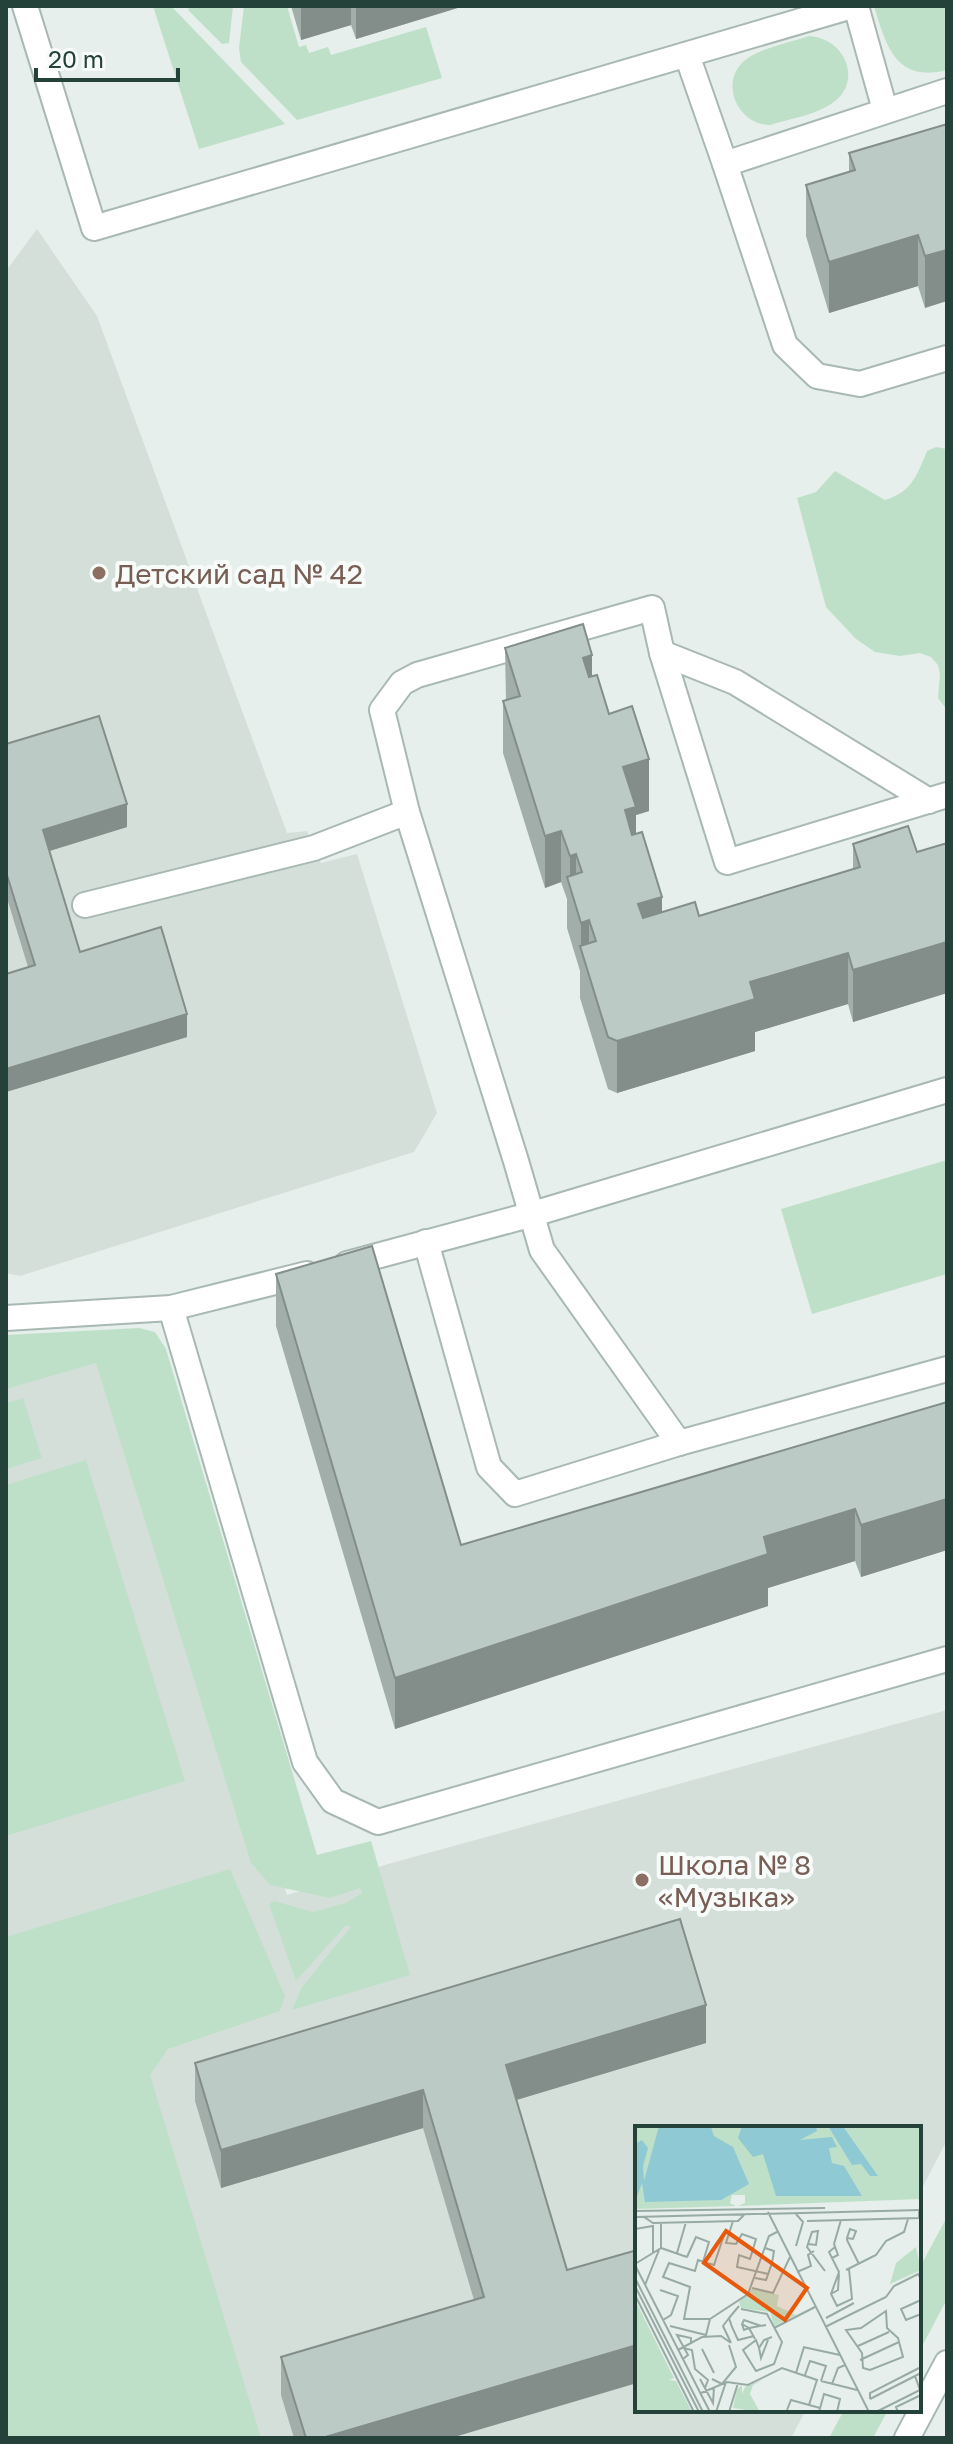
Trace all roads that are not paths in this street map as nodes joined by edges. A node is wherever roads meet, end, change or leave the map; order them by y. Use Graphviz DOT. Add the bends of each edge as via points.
graph roads {
  1 [pos="25,6"];
  2 [pos="854,6"];
  3 [pos="687,55"];
  4 [pos="947,91"];
  5 [pos="885,110"];
  6 [pos="725,164"];
  7 [pos="947,358"];
  8 [pos="662,653"];
  9 [pos="938,798"];
  10 [pos="407,812"];
  11 [pos="85,905"];
  12 [pos="947,1090"];
  13 [pos="533,1214"];
  14 [pos="426,1242"];
  15 [pos="171,1308"];
  16 [pos="6,1318"];
  17 [pos="947,1369"];
  18 [pos="679,1443"];
  19 [pos="947,1659"];
  20 [pos="947,2363"];
  21 [pos="921,2412"];
  22 [pos="921,2412"];
  23 [pos="907,2438"];
  1 -- 3 [label="street" via="94,228"];
  2 -- 3 [label="street"];
  2 -- 5 [label="street"];
  3 -- 6 [label="street"];
  4 -- 5 [label="street"];
  5 -- 6 [label="street"];
  6 -- 7 [label="street" via="785,345 817,376 860,384"];
  8 -- 9 [label="street" via="735,682"];
  8 -- 9 [label="street" via="727,862"];
  8 -- 10 [label="street" via="652,608 402,683 382,710"];
  10 -- 11 [label="street" via="314,848"];
  10 -- 13 [label="street"];
  12 -- 13 [label="street"];
  13 -- 14 [label="street"];
  13 -- 18 [label="street" via="542,1250"];
  14 -- 15 [label="street"];
  14 -- 18 [label="street" via="489,1467 515,1494"];
  15 -- 16 [label="street"];
  15 -- 19 [label="street" via="305,1762 333,1801 378,1822"];
  17 -- 18 [label="street"];
  20 -- 22 [label="street"];
  21 -- 23 [label="street"];
}
